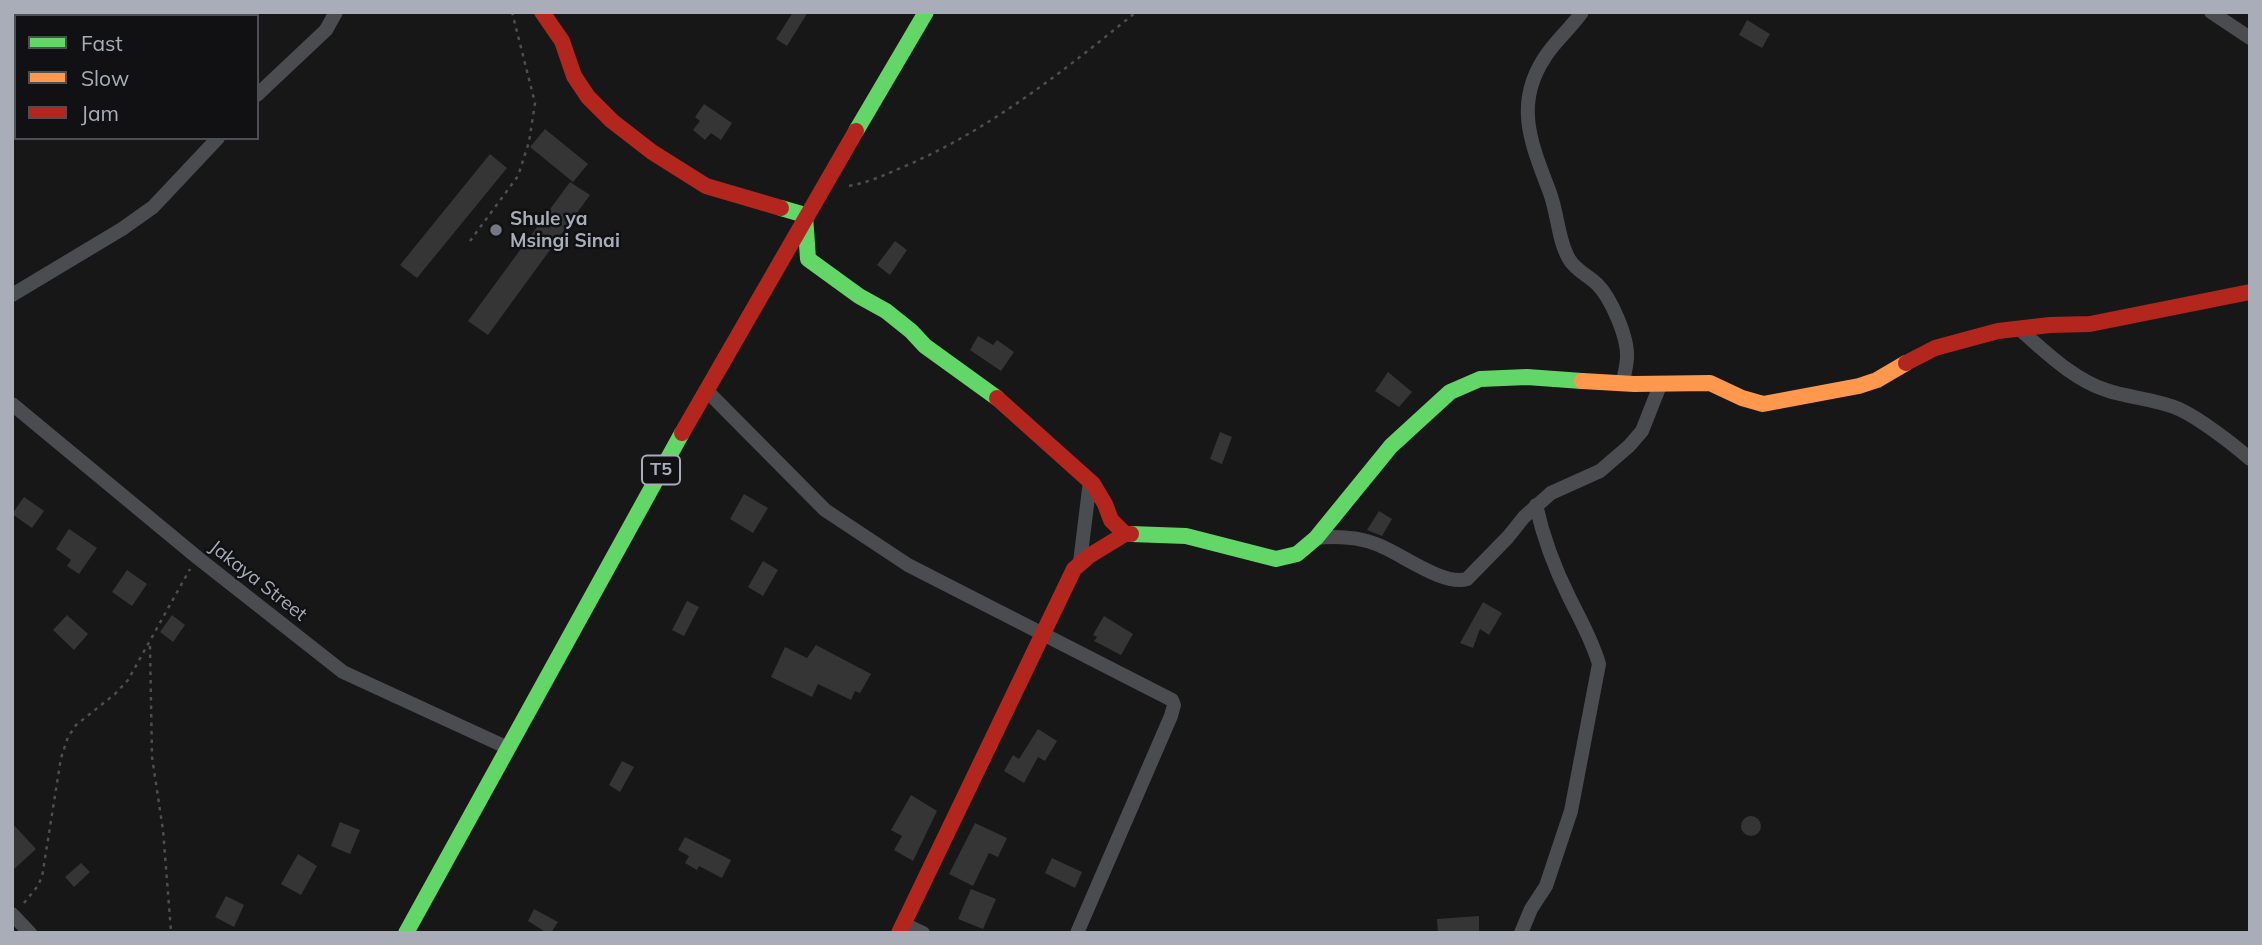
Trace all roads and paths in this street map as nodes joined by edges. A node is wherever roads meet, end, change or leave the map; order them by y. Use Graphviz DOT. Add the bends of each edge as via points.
graph roads {
  1 [pos="336,12"];
  2 [pos="512,12"];
  3 [pos="542,12"];
  4 [pos="926,12"];
  5 [pos="1136,12"];
  6 [pos="1582,12"];
  7 [pos="2211,12"];
  8 [pos="2250,38"];
  9 [pos="259,93"];
  10 [pos="216,140"];
  11 [pos="818,192"];
  12 [pos="805,215"];
  13 [pos="470,241"];
  14 [pos="2250,292"];
  15 [pos="12,295"];
  16 [pos="2018,328"];
  17 [pos="1623,383"];
  18 [pos="1661,383"];
  19 [pos="706,390"];
  20 [pos="12,404"];
  21 [pos="2250,459"];
  22 [pos="1090,481"];
  23 [pos="1536,505"];
  24 [pos="1125,534"];
  25 [pos="1316,538"];
  26 [pos="198,558"];
  27 [pos="1080,562"];
  28 [pos="1042,636"];
  29 [pos="150,643"];
  30 [pos="506,747"];
  31 [pos="13,915"];
  32 [pos="901,928"];
  33 [pos="171,931"];
  34 [pos="30,933"];
  35 [pos="406,933"];
  36 [pos="922,933"];
  37 [pos="1077,933"];
  38 [pos="1521,933"];
  1 -- 9 [label="street" via="326,30"];
  2 -- 13 [label="path" via="535,103 529,142 519,176"];
  3 -- 12 [label="main road" via="562,41 574,76 588,97 652,152 706,186"];
  4 -- 11 [label="main road, T5"];
  5 -- 11 [label="path" via="972,134 869,182"];
  6 -- 17 [label="street" via="1545,56 1526,108 1537,160 1570,260 1611,304 1625,340 1628,356"];
  7 -- 8 [label="street"];
  10 -- 15 [label="street" via="153,207"];
  11 -- 12 [label="main road, T5"];
  12 -- 19 [label="main road, T5"];
  12 -- 22 [label="main road" via="808,259 886,311 925,346 988,390"];
  14 -- 16 [label="main road" via="2090,324"];
  16 -- 18 [label="main road" via="1935,348 1859,386 1777,403 1750,403 1710,383"];
  16 -- 21 [label="street" via="2076,375 2105,390 2180,409"];
  17 -- 18 [label="main road"];
  17 -- 25 [label="main road" via="1480,379 1450,392 1391,446"];
  18 -- 23 [label="street" via="1642,431 1612,462 1550,493"];
  19 -- 28 [label="street" via="825,510 908,565"];
  19 -- 30 [label="main road, T5"];
  20 -- 26 [label="street, Jakaya Street"];
  22 -- 24 [label="main road" via="1111,520"];
  22 -- 27 [label="street"];
  23 -- 25 [label="street" via="1467,579 1459,581 1375,543"];
  23 -- 38 [label="street" via="1542,535 1594,644 1599,664 1572,811 1546,886"];
  24 -- 25 [label="main road" via="1186,536 1276,559 1297,554"];
  24 -- 27 [label="main road"];
  26 -- 29 [label="path"];
  26 -- 30 [label="street, Jakaya Street" via="344,672"];
  27 -- 28 [label="main road"];
  28 -- 32 [label="main road"];
  28 -- 37 [label="street" via="1167,695 1174,705"];
  29 -- 31 [label="path" via="116,694 76,724 68,737 42,877"];
  29 -- 33 [label="path" via="152,757"];
  30 -- 35 [label="main road, T5"];
  31 -- 34 [label="street"];
  32 -- 36 [label="street"];
}
